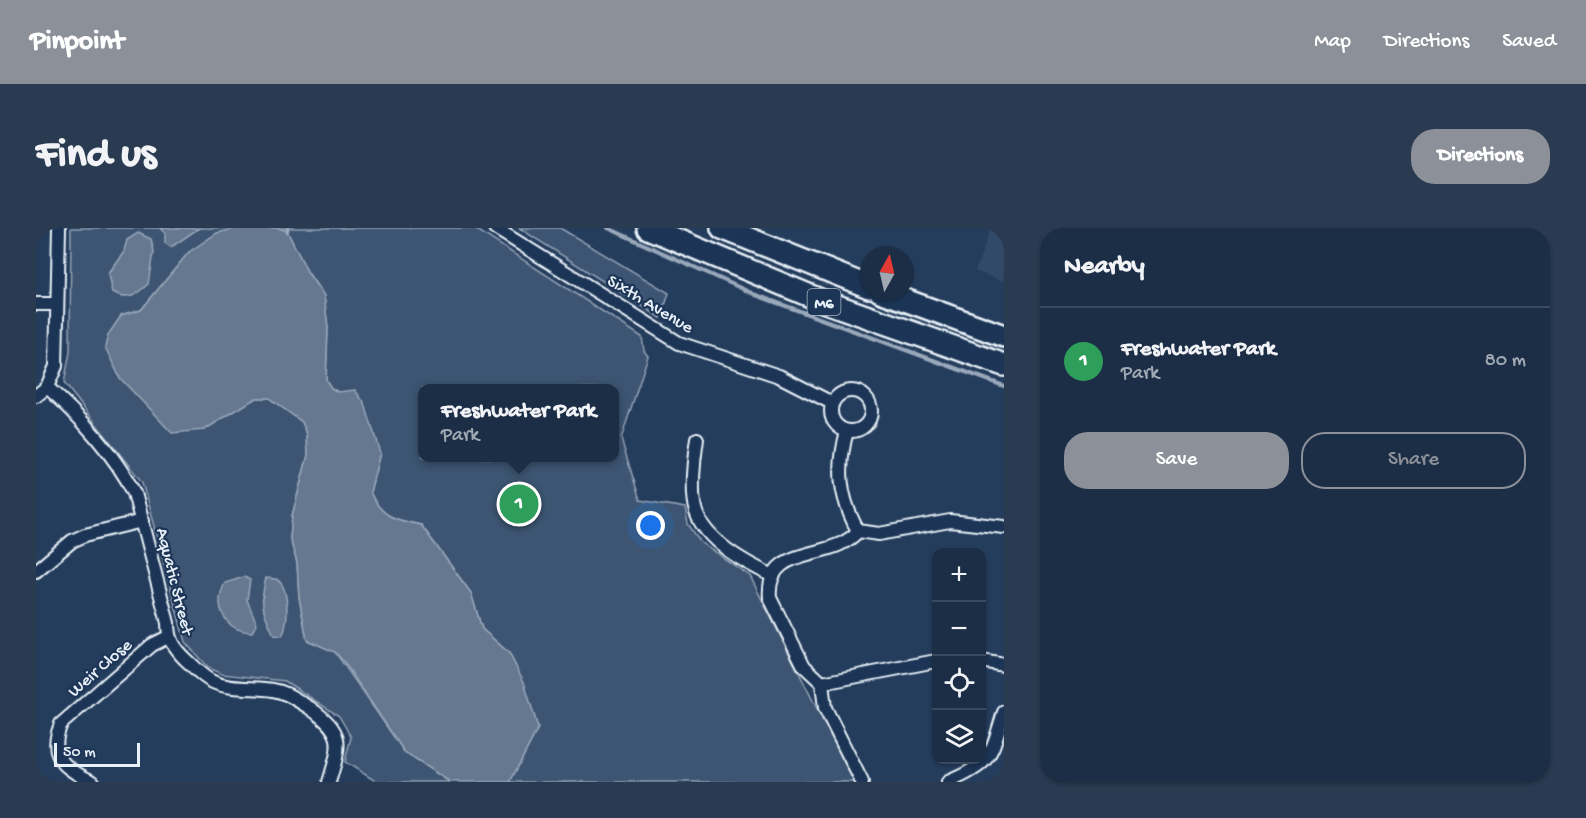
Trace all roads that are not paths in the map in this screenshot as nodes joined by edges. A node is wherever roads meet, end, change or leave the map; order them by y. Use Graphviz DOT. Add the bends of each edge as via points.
graph roads {
  1 [pos="59,228"];
  2 [pos="495,228"];
  3 [pos="648,228"];
  4 [pos="722,228"];
  5 [pos="746,228"];
  6 [pos="777,251"];
  7 [pos="860,283"];
  8 [pos="905,300"];
  9 [pos="36,304"];
  10 [pos="57,304"];
  11 [pos="1004,336"];
  12 [pos="1004,365"];
  13 [pos="47,387"];
  14 [pos="36,396"];
  15 [pos="832,404"];
  16 [pos="847,431"];
  17 [pos="697,439"];
  18 [pos="142,521"];
  19 [pos="1004,527"];
  20 [pos="858,531"];
  21 [pos="36,571"];
  22 [pos="772,576"];
  23 [pos="168,637"];
  24 [pos="932,662"];
  25 [pos="986,662"];
  26 [pos="1004,664"];
  27 [pos="822,683"];
  28 [pos="1004,712"];
  29 [pos="92,782"];
  30 [pos="329,782"];
  31 [pos="862,782"];
  32 [pos="948,782"];
  1 -- 10 [label="street"];
  2 -- 15 [label="street, Sixth Avenue" via="679,343 778,376"];
  3 -- 12 [label="highway, M6" via="809,296"];
  4 -- 6 [label="highway, M6"];
  5 -- 6 [label="highway"];
  6 -- 7 [label="highway, M6"];
  8 -- 11 [label="highway"];
  9 -- 10 [label="street"];
  10 -- 13 [label="street" via="56,366"];
  13 -- 14 [label="street"];
  13 -- 18 [label="street, Aquatic Street" via="66,404 126,477"];
  15 -- 16 [label="street" via="833,421"];
  15 -- 16 [label="street" via="848,391 861,394 870,405 866,424"];
  16 -- 20 [label="street" via="840,459 841,479"];
  17 -- 22 [label="street" via="695,511 703,527 745,561"];
  18 -- 21 [label="street" via="85,534"];
  18 -- 23 [label="street, Aquatic Street" via="168,623"];
  19 -- 20 [label="street" via="950,521 879,534"];
  20 -- 22 [label="street" via="837,547 782,563"];
  22 -- 27 [label="street" via="770,598 804,666"];
  23 -- 29 [label="street, Weir Close" via="152,645 60,724 54,740 58,757 72,772"];
  23 -- 30 [label="street, Aquatic Street" via="203,676 216,684 275,690 330,722 339,748"];
  24 -- 27 [label="street"];
  25 -- 26 [label="street"];
  27 -- 31 [label="street" via="825,708"];
  28 -- 32 [label="street" via="989,758 976,770"];
}
